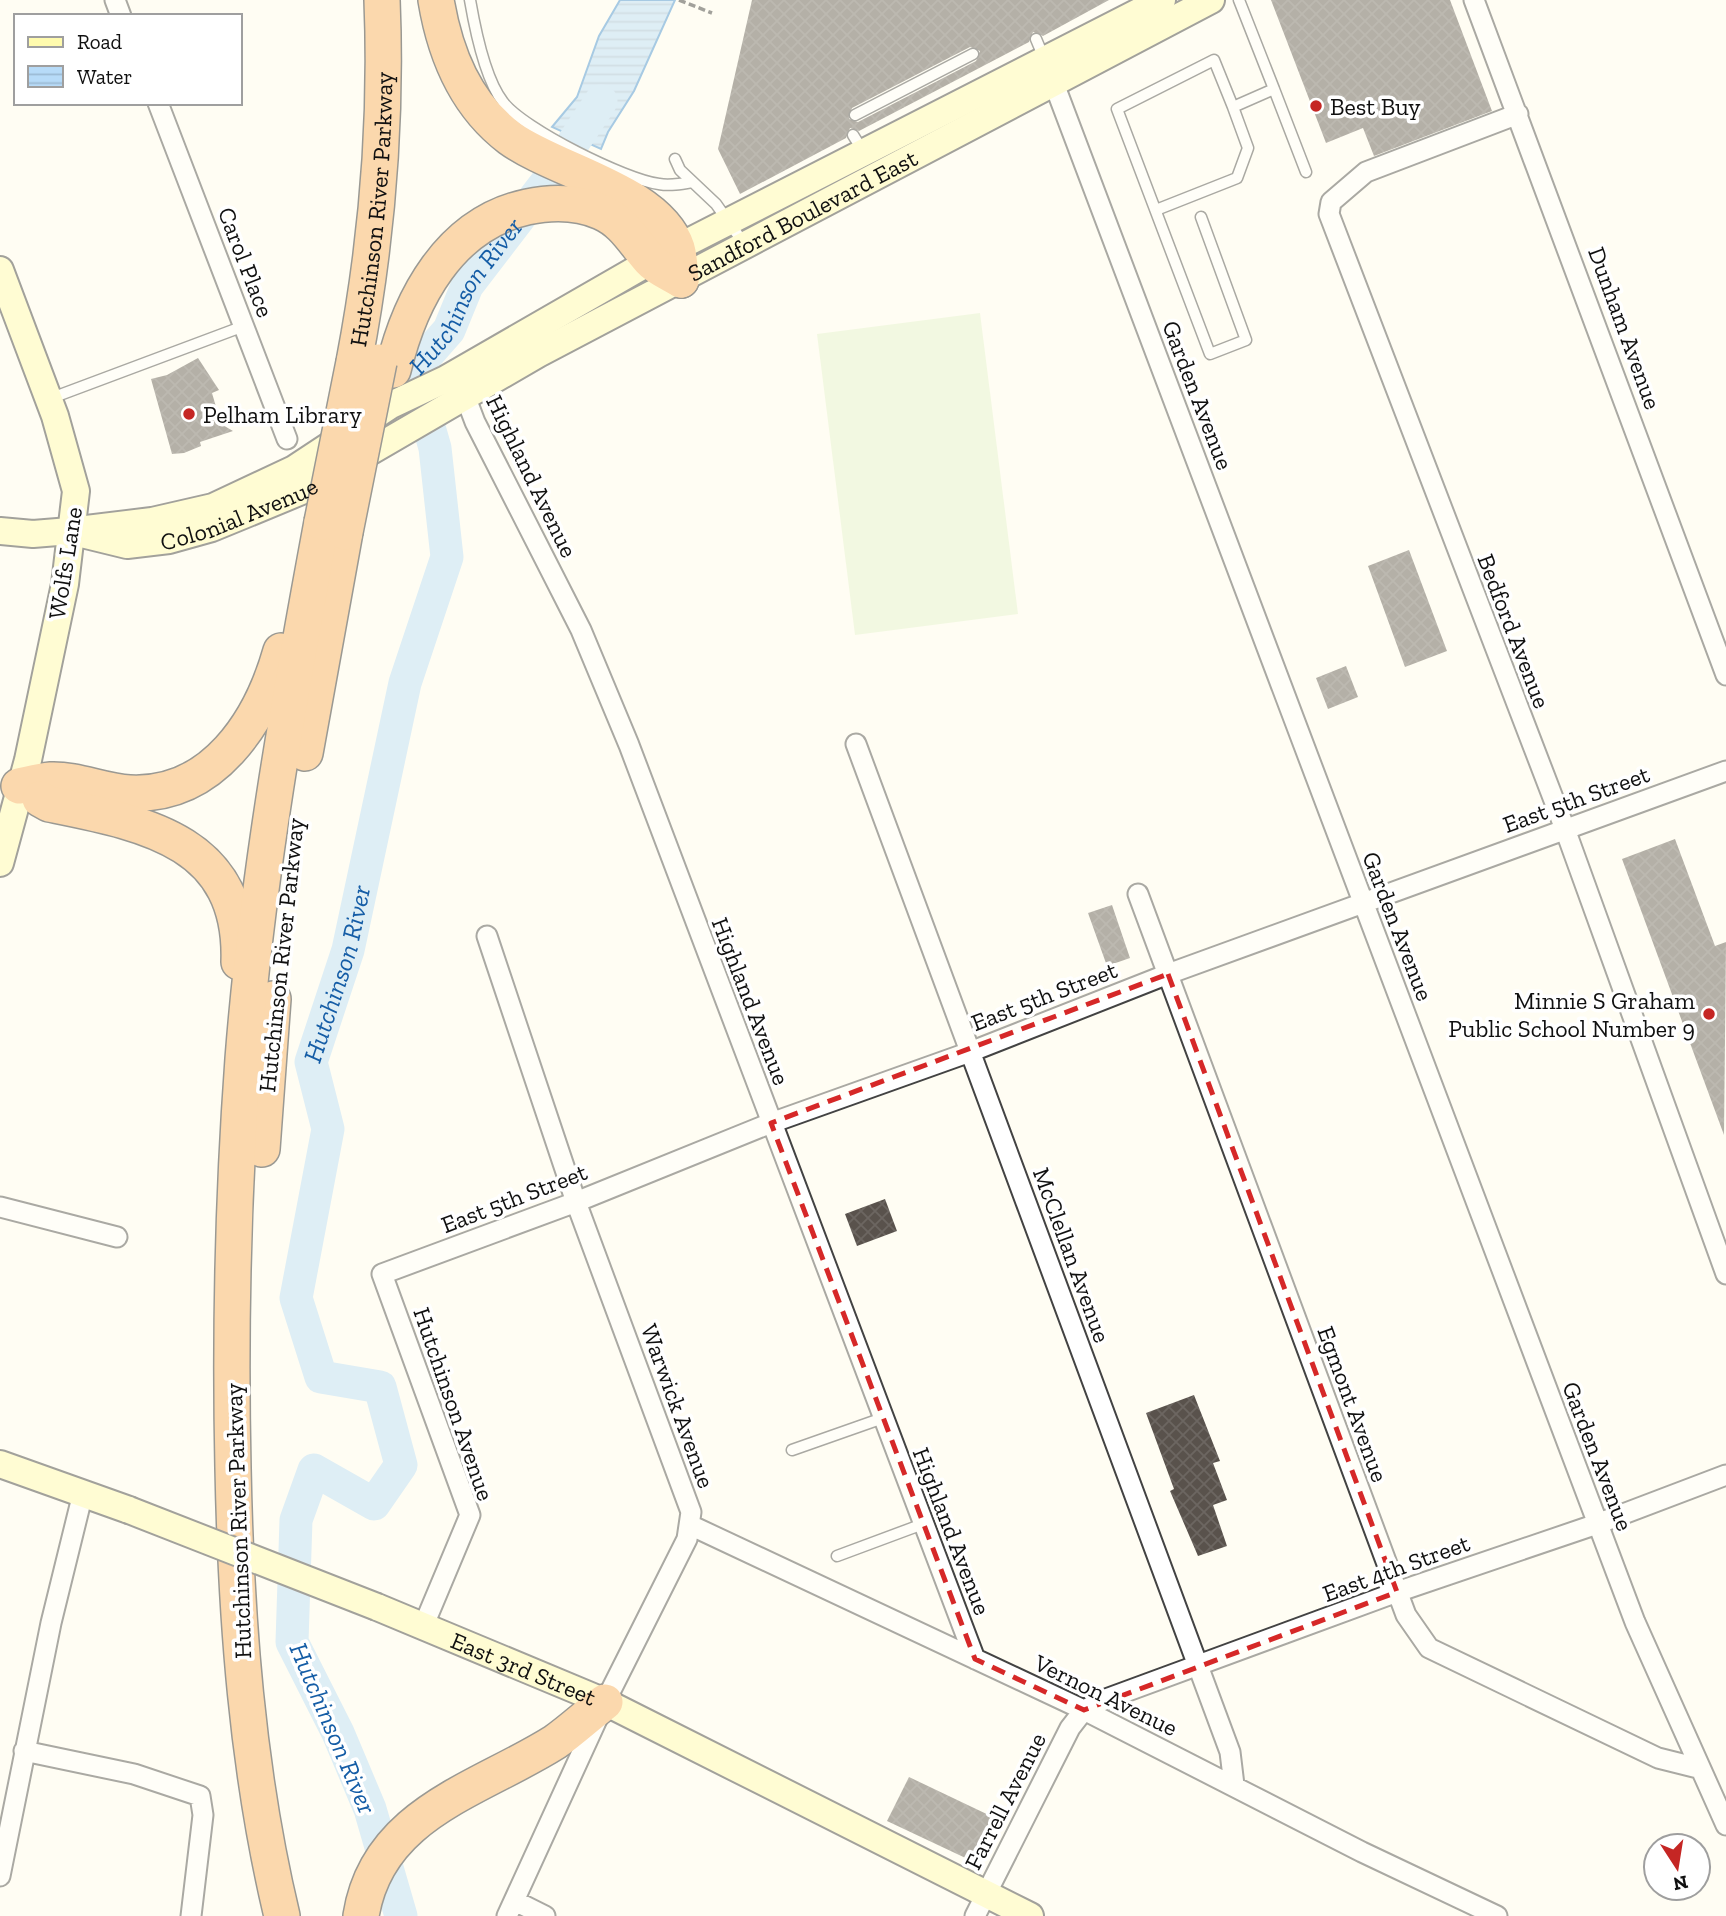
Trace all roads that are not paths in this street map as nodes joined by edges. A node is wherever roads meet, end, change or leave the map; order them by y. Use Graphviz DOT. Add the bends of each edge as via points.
graph roads {
  1 [pos="382,0"];
  2 [pos="405,0"];
  3 [pos="436,0"];
  4 [pos="470,0"];
  5 [pos="1162,0"];
  6 [pos="1211,0"];
  7 [pos="1239,0"];
  8 [pos="1474,0"];
  9 [pos="973,54"];
  10 [pos="1045,61"];
  11 [pos="1275,89"];
  12 [pos="159,105"];
  13 [pos="1233,107"];
  14 [pos="1518,114"];
  15 [pos="855,115"];
  16 [pos="536,142"];
  17 [pos="675,159"];
  18 [pos="1306,172"];
  19 [pos="692,182"];
  20 [pos="613,191"];
  21 [pos="1156,210"];
  22 [pos="1201,218"];
  23 [pos="729,221"];
  24 [pos="745,246"];
  25 [pos="670,263"];
  26 [pos="0,270"];
  27 [pos="244,326"];
  28 [pos="375,365"];
  29 [pos="455,387"];
  30 [pos="49,399"];
  31 [pos="391,405"];
  32 [pos="394,435"];
  33 [pos="287,439"];
  34 [pos="333,527"];
  35 [pos="0,531"];
  36 [pos="70,531"];
  37 [pos="314,562"];
  38 [pos="1726,675"];
  39 [pos="856,744"];
  40 [pos="1726,771"];
  41 [pos="19,786"];
  42 [pos="1564,830"];
  43 [pos="0,863"];
  44 [pos="1138,894"];
  45 [pos="1364,905"];
  46 [pos="487,936"];
  47 [pos="1168,974"];
  48 [pos="970,1052"];
  49 [pos="244,1058"];
  50 [pos="771,1123"];
  51 [pos="576,1202"];
  52 [pos="0,1208"];
  53 [pos="117,1237"];
  54 [pos="383,1274"];
  55 [pos="1726,1275"];
  56 [pos="883,1418"];
  57 [pos="792,1450"];
  58 [pos="0,1464"];
  59 [pos="1726,1475"];
  60 [pos="83,1493"];
  61 [pos="923,1524"];
  62 [pos="1597,1524"];
  63 [pos="690,1525"];
  64 [pos="837,1556"];
  65 [pos="1397,1592"];
  66 [pos="423,1627"];
  67 [pos="975,1659"];
  68 [pos="1198,1665"];
  69 [pos="605,1702"];
  70 [pos="1084,1710"];
  71 [pos="24,1751"];
  72 [pos="1698,1768"];
  73 [pos="1234,1786"];
  74 [pos="1726,1825"];
  75 [pos="0,1876"];
  76 [pos="364,1902"];
  77 [pos="980,1905"];
  78 [pos="511,1909"];
  79 [pos="191,1916"];
  80 [pos="282,1916"];
  81 [pos="306,1916"];
  82 [pos="545,1916"];
  83 [pos="1030,1916"];
  84 [pos="1497,1916"];
  1 -- 28 [label="highway, Hutchinson River Parkway" via="383,99 370,274"];
  2 -- 28 [label="highway, Hutchinson River Parkway" via="401,202"];
  3 -- 16 [label="highway" via="446,45 464,86 501,130"];
  4 -- 16 [label="lane" via="483,55 501,100"];
  5 -- 10 [label="street, Sandford Boulevard East"];
  6 -- 10 [label="street, Sandford Boulevard East"];
  7 -- 11 [label="lane"];
  8 -- 14 [label="street, Dunham Avenue"];
  9 -- 15 [label="lane"];
  10 -- 23 [label="street, Sandford Boulevard East" via="858,143"];
  10 -- 24 [label="street, Sandford Boulevard East"];
  10 -- 45 [label="street, Garden Avenue"];
  11 -- 13 [label="lane"];
  11 -- 18 [label="lane"];
  12 -- 27 [label="street, Carol Place"];
  13 -- 21 [label="lane" via="1248,148 1237,178"];
  13 -- 21 [label="lane" via="1214,60 1117,109"];
  14 -- 38 [label="street, Dunham Avenue"];
  14 -- 42 [label="street, Bedford Avenue" via="1366,172 1331,202 1329,214"];
  16 -- 20 [label="highway"];
  17 -- 19 [label="lane"];
  19 -- 20 [label="lane"];
  19 -- 23 [label="lane"];
  20 -- 25 [label="highway" via="656,219"];
  20 -- 28 [label="highway" via="508,212 478,228 454,247 427,281 408,320"];
  21 -- 22 [label="lane" via="1210,354 1246,340"];
  23 -- 24 [label="lane"];
  23 -- 25 [label="street, Sandford Boulevard East"];
  24 -- 25 [label="street, Sandford Boulevard East"];
  25 -- 29 [label="street, Sandford Boulevard East"];
  25 -- 29 [label="street, Sandford Boulevard East" via="538,354"];
  26 -- 30 [label="street, Wolfs Lane"];
  27 -- 30 [label="lane"];
  27 -- 33 [label="street, Carol Place"];
  28 -- 34 [label="highway, Hutchinson River Parkway, bridge"];
  29 -- 31 [label="street, Sandford Boulevard East"];
  29 -- 32 [label="street, Sandford Boulevard East"];
  29 -- 50 [label="street, Highland Avenue" via="587,643"];
  30 -- 36 [label="street, Wolfs Lane" via="76,491"];
  31 -- 36 [label="street, Colonial Avenue" via="294,469 213,507 152,522"];
  32 -- 36 [label="street, Colonial Avenue" via="304,490 212,528 127,545"];
  34 -- 37 [label="highway, Hutchinson River Parkway"];
  34 -- 81 [label="highway, Hutchinson River Parkway" via="284,894 257,1265 260,1579 275,1736"];
  35 -- 36 [label="street, Colonial Avenue"];
  36 -- 41 [label="street, Wolfs Lane" via="65,584"];
  37 -- 41 [label="highway" via="256,714 233,747 208,771 178,786 144,793 52,780"];
  37 -- 49 [label="highway, Hutchinson River Parkway" via="275,788"];
  39 -- 48 [label="street, McClellan Avenue"];
  40 -- 42 [label="street, East 5th Street"];
  41 -- 43 [label="street, Wolfs Lane"];
  41 -- 49 [label="highway" via="49,804 156,830 186,847 207,868 227,898 237,931"];
  42 -- 45 [label="street, East 5th Street"];
  42 -- 55 [label="street, Bedford Avenue"];
  44 -- 47 [label="street, Egmont Avenue"];
  45 -- 47 [label="street, East 5th Street"];
  45 -- 62 [label="street, Garden Avenue"];
  46 -- 51 [label="street, Warwick Avenue"];
  47 -- 48 [label="street, East 5th Street"];
  47 -- 65 [label="street, Egmont Avenue"];
  48 -- 50 [label="street, East 5th Street"];
  48 -- 68 [label="street, McClellan Avenue"];
  49 -- 80 [label="highway, Hutchinson River Parkway" via="233,1286 235,1545 251,1739"];
  50 -- 51 [label="street, East 5th Street"];
  50 -- 56 [label="street, Highland Avenue"];
  51 -- 54 [label="street, East 5th Street"];
  51 -- 63 [label="street, Warwick Avenue" via="684,1487"];
  52 -- 53 [label="street"];
  54 -- 66 [label="street, Hutchinson Avenue" via="470,1515"];
  56 -- 57 [label="lane"];
  56 -- 61 [label="street, Highland Avenue"];
  58 -- 60 [label="street, East 3rd Street"];
  59 -- 62 [label="street, East 4th Street"];
  60 -- 66 [label="street, East 3rd Street, bridge"];
  60 -- 71 [label="street"];
  61 -- 64 [label="lane"];
  61 -- 67 [label="street, Highland Avenue"];
  62 -- 65 [label="street, East 4th Street"];
  62 -- 72 [label="street, Garden Avenue"];
  63 -- 67 [label="street, Vernon Avenue"];
  63 -- 69 [label="street, Warwick Avenue"];
  65 -- 68 [label="street, East 4th Street"];
  65 -- 72 [label="street, Egmont Avenue" via="1418,1637 1429,1648 1658,1758"];
  66 -- 69 [label="street, East 3rd Street"];
  67 -- 70 [label="street, Vernon Avenue"];
  68 -- 70 [label="street, East 4th Street"];
  68 -- 73 [label="street, McClellan Avenue" via="1230,1752"];
  69 -- 76 [label="highway" via="556,1741 408,1827 382,1857"];
  69 -- 77 [label="street, East 3rd Street"];
  69 -- 78 [label="street, Warwick Avenue"];
  70 -- 73 [label="street, Vernon Avenue"];
  70 -- 77 [label="street, Farrell Avenue" via="1070,1727"];
  71 -- 75 [label="street"];
  71 -- 79 [label="street" via="134,1774 200,1797 203,1815"];
  72 -- 74 [label="street, Garden Avenue"];
  73 -- 84 [label="street, Vernon Avenue"];
  77 -- 83 [label="street, East 3rd Street"];
  78 -- 82 [label="street"];
}
